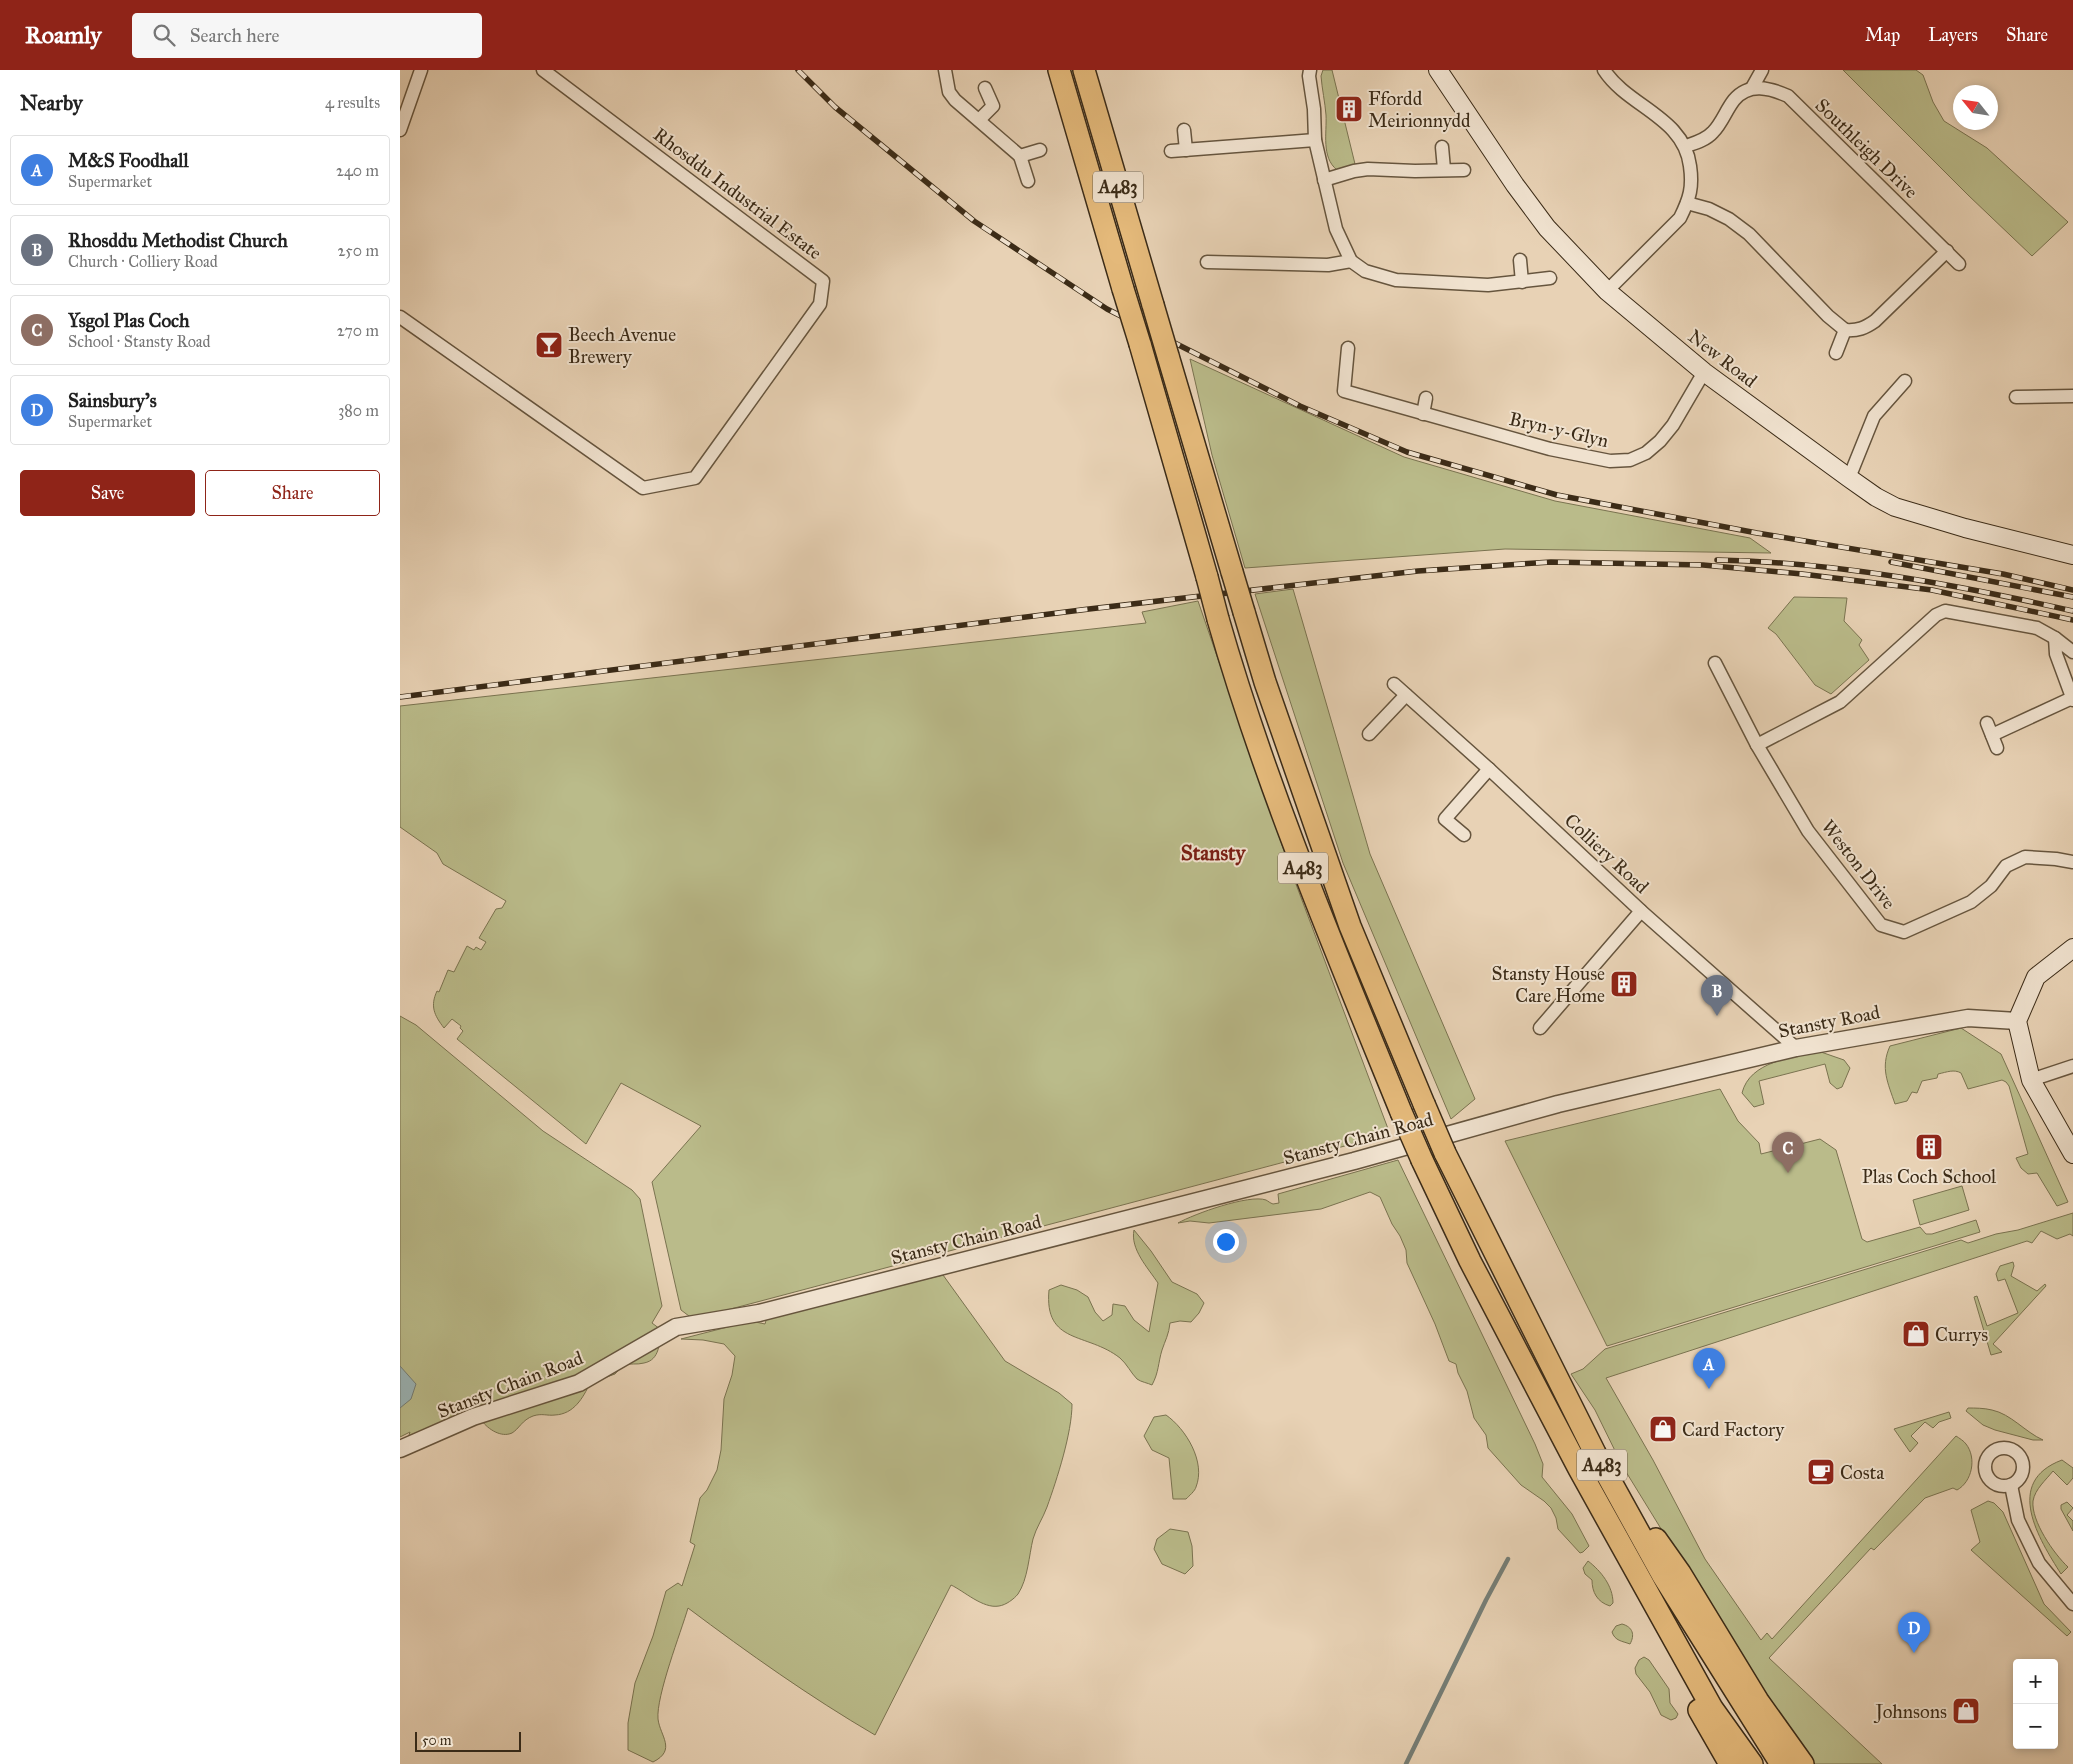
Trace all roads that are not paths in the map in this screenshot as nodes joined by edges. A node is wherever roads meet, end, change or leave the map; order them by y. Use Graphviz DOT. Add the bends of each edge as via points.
graph roads {
  1 [pos="421,70"];
  2 [pos="543,70"];
  3 [pos="945,70"];
  4 [pos="1060,70"];
  5 [pos="1084,70"];
  6 [pos="1310,70"];
  7 [pos="1438,70"];
  8 [pos="1604,70"];
  9 [pos="1762,70"];
  10 [pos="985,88"];
  11 [pos="1752,88"];
  12 [pos="979,120"];
  13 [pos="400,130"];
  14 [pos="1184,130"];
  15 [pos="1315,140"];
  16 [pos="1686,146"];
  17 [pos="1442,147"];
  18 [pos="1040,150"];
  19 [pos="1186,150"];
  20 [pos="1171,151"];
  21 [pos="1020,156"];
  22 [pos="1444,169"];
  23 [pos="1464,170"];
  24 [pos="1324,180"];
  25 [pos="1028,181"];
  26 [pos="1687,203"];
  27 [pos="1947,251"];
  28 [pos="1520,260"];
  29 [pos="1351,261"];
  30 [pos="1207,262"];
  31 [pos="1960,264"];
  32 [pos="1550,278"];
  33 [pos="1522,282"];
  34 [pos="1607,291"];
  35 [pos="400,317"];
  36 [pos="1846,330"];
  37 [pos="1348,348"];
  38 [pos="1836,353"];
  39 [pos="1704,372"];
  40 [pos="1905,381"];
  41 [pos="2073,396"];
  42 [pos="2016,397"];
  43 [pos="1426,398"];
  44 [pos="1423,414"];
  45 [pos="1849,478"];
  46 [pos="2073,555"];
  47 [pos="2055,638"];
  48 [pos="2073,652"];
  49 [pos="1715,663"];
  50 [pos="1394,684"];
  51 [pos="1406,695"];
  52 [pos="2073,699"];
  53 [pos="1369,734"];
  54 [pos="1757,745"];
  55 [pos="1997,748"];
  56 [pos="1489,769"];
  57 [pos="1464,836"];
  58 [pos="2073,862"];
  59 [pos="1641,911"];
  60 [pos="2073,948"];
  61 [pos="2017,1021"];
  62 [pos="1540,1028"];
  63 [pos="1796,1048"];
  64 [pos="2073,1066"];
  65 [pos="2031,1080"];
  66 [pos="1558,1104"];
  67 [pos="2073,1154"];
  68 [pos="1566,1444"];
  69 [pos="400,1449"];
  70 [pos="1595,1453"];
  71 [pos="2011,1485"];
  72 [pos="2073,1604"];
  73 [pos="1730,1764"];
  74 [pos="1752,1764"];
  75 [pos="1781,1764"];
  76 [pos="1804,1764"];
  1 -- 13 [label="street"];
  2 -- 35 [label="street, Rhosddu Industrial Estate" via="823,281 820,304 695,478 643,488"];
  3 -- 12 [label="street" via="950,92"];
  4 -- 68 [label="highway, A483, bridge" via="1237,684 1323,922 1422,1160 1470,1261"];
  5 -- 70 [label="highway, A483, bridge" via="1265,682 1350,926 1445,1153"];
  6 -- 15 [label="street"];
  7 -- 34 [label="main road, New Road" via="1514,185 1547,228"];
  8 -- 16 [label="street" via="1637,102 1670,126"];
  9 -- 11 [label="street"];
  10 -- 12 [label="street" via="993,106"];
  11 -- 16 [label="street" via="1735,99 1713,132"];
  11 -- 27 [label="street, Southleigh Drive" via="1765,88 1788,96"];
  12 -- 21 [label="street"];
  14 -- 19 [label="street"];
  15 -- 19 [label="street"];
  15 -- 24 [label="street"];
  16 -- 26 [label="street" via="1692,186"];
  17 -- 22 [label="street"];
  18 -- 21 [label="street"];
  19 -- 20 [label="street"];
  21 -- 25 [label="street"];
  22 -- 23 [label="street"];
  22 -- 24 [label="street" via="1368,169"];
  24 -- 29 [label="street" via="1336,228"];
  26 -- 34 [label="street" via="1680,218"];
  26 -- 36 [label="street" via="1729,219 1749,234 1828,316"];
  27 -- 31 [label="street, Southleigh Drive"];
  27 -- 36 [label="street" via="1875,321 1865,328"];
  28 -- 33 [label="street"];
  29 -- 30 [label="street" via="1328,265"];
  29 -- 33 [label="street" via="1365,271 1396,280 1488,285"];
  32 -- 33 [label="street"];
  34 -- 39 [label="main road, New Road"];
  36 -- 38 [label="street"];
  37 -- 44 [label="street, Bryn-y-Glyn" via="1344,391"];
  39 -- 44 [label="street, Bryn-y-Glyn" via="1660,441 1646,453 1630,460 1592,458"];
  39 -- 45 [label="main road, New Road"];
  40 -- 45 [label="street" via="1874,416"];
  41 -- 42 [label="street"];
  43 -- 44 [label="street"];
  45 -- 46 [label="main road, New Road" via="1896,507"];
  47 -- 48 [label="street"];
  47 -- 52 [label="street" via="2056,654"];
  47 -- 54 [label="street" via="2037,628 1945,611 1936,615 1840,702"];
  49 -- 54 [label="street, Weston Drive"];
  50 -- 51 [label="street, Colliery Road"];
  51 -- 53 [label="street"];
  51 -- 56 [label="street, Colliery Road"];
  52 -- 55 [label="street" via="1990,729"];
  54 -- 58 [label="street, Weston Drive" via="1808,831 1881,925 1904,932 1971,902 1991,886 2006,866 2026,856"];
  56 -- 57 [label="street" via="1445,819"];
  56 -- 59 [label="street, Colliery Road"];
  59 -- 62 [label="street"];
  59 -- 63 [label="street, Colliery Road"];
  60 -- 61 [label="main road" via="2036,977"];
  61 -- 63 [label="street, Stansty Road" via="1968,1018"];
  61 -- 65 [label="main road"];
  63 -- 66 [label="street, Stansty Road"];
  64 -- 65 [label="street"];
  65 -- 67 [label="main road"];
  66 -- 69 [label="street, Stansty Chain Road" via="1354,1161 759,1313 676,1327 579,1383 473,1417"];
  68 -- 73 [label="highway, A483" via="1622,1568 1673,1667"];
  68 -- 74 [label="highway, A483" via="1712,1708"];
  70 -- 75 [label="highway, A483" via="1664,1576"];
  70 -- 76 [label="highway, A483" via="1680,1573 1758,1701"];
  71 -- 72 [label="street" via="2018,1520 2039,1563"];
}
